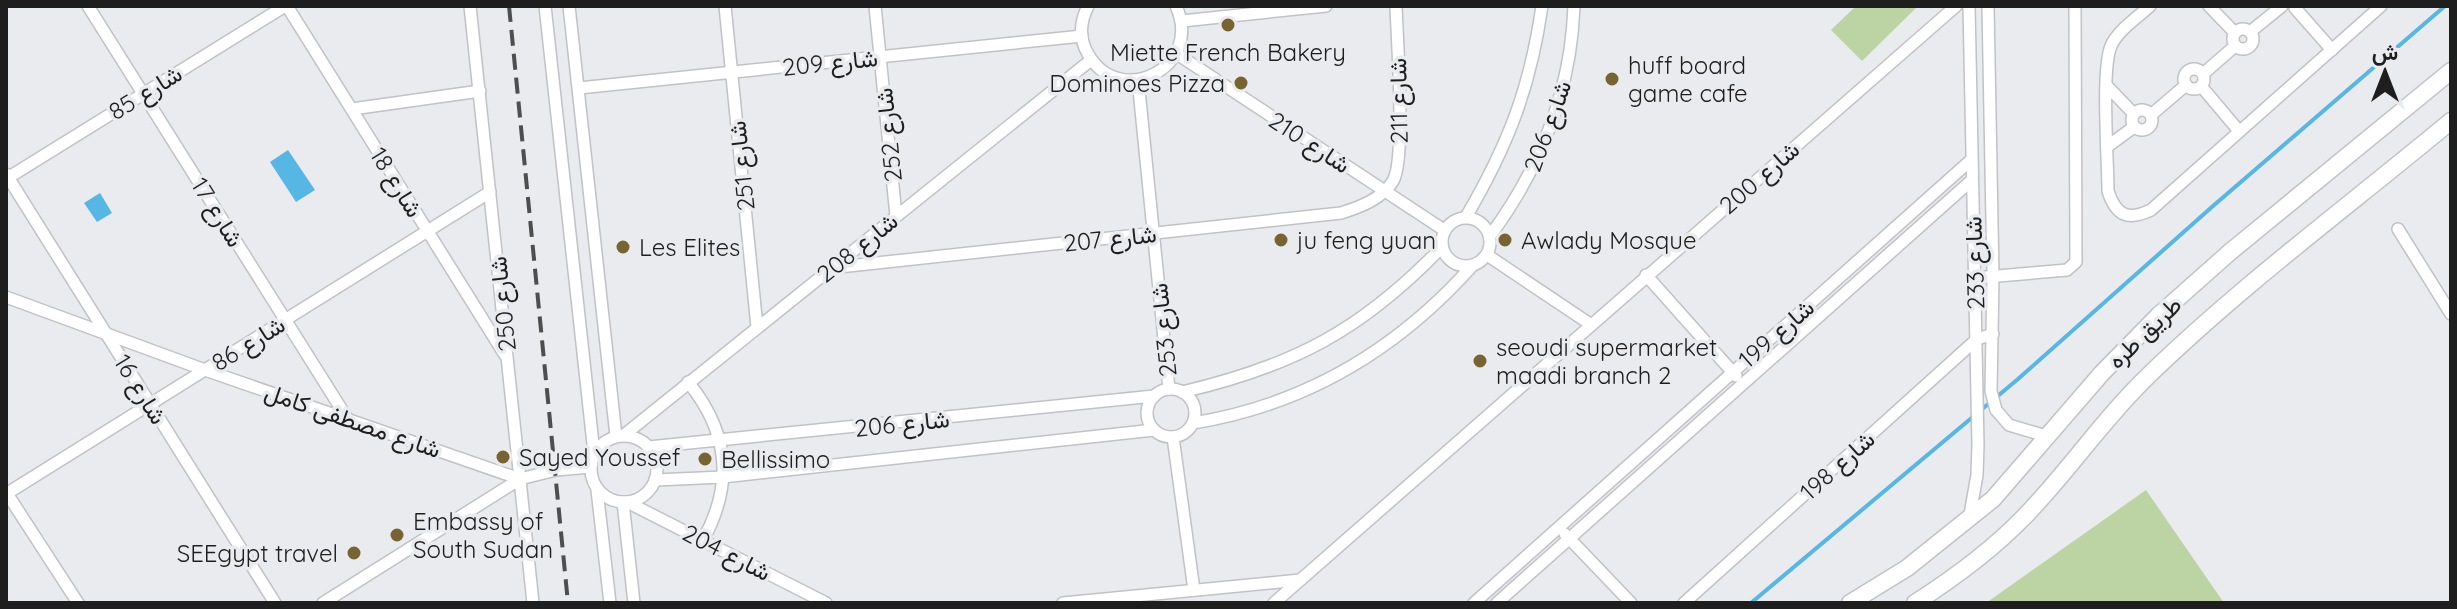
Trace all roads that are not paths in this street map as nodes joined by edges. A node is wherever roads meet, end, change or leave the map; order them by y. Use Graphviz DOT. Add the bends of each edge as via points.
graph roads {
  1 [pos="88,6"];
  2 [pos="286,6"];
  3 [pos="470,6"];
  4 [pos="545,6"];
  5 [pos="569,6"];
  6 [pos="725,6"];
  7 [pos="875,6"];
  8 [pos="1088,6"];
  9 [pos="1176,6"];
  10 [pos="1326,6"];
  11 [pos="1396,6"];
  12 [pos="1542,6"];
  13 [pos="1574,6"];
  14 [pos="1956,6"];
  15 [pos="1969,6"];
  16 [pos="1988,6"];
  17 [pos="2075,6"];
  18 [pos="2150,6"];
  19 [pos="2209,6"];
  20 [pos="2381,6"];
  21 [pos="2290,7"];
  22 [pos="1182,21"];
  23 [pos="2250,32"];
  24 [pos="2235,33"];
  25 [pos="1082,36"];
  26 [pos="2235,46"];
  27 [pos="2332,50"];
  28 [pos="1177,54"];
  29 [pos="880,57"];
  30 [pos="1091,60"];
  31 [pos="2451,71"];
  32 [pos="732,72"];
  33 [pos="1138,80"];
  34 [pos="2202,80"];
  35 [pos="2186,85"];
  36 [pos="2107,86"];
  37 [pos="579,88"];
  38 [pos="480,91"];
  39 [pos="143,93"];
  40 [pos="352,109"];
  41 [pos="2134,114"];
  42 [pos="2151,115"];
  43 [pos="2451,121"];
  44 [pos="2134,127"];
  45 [pos="2239,131"];
  46 [pos="2108,146"];
  47 [pos="1971,160"];
  48 [pos="7,177"];
  49 [pos="1972,180"];
  50 [pos="1385,191"];
  51 [pos="490,192"];
  52 [pos="896,216"];
  53 [pos="1466,217"];
  54 [pos="2398,229"];
  55 [pos="1444,230"];
  56 [pos="428,231"];
  57 [pos="1153,233"];
  58 [pos="1490,236"];
  59 [pos="1442,247"];
  60 [pos="1487,255"];
  61 [pos="1472,266"];
  62 [pos="830,268"];
  63 [pos="1646,275"];
  64 [pos="1993,276"];
  65 [pos="1975,278"];
  66 [pos="6,297"];
  67 [pos="2451,314"];
  68 [pos="286,320"];
  69 [pos="1590,324"];
  70 [pos="757,327"];
  71 [pos="105,332"];
  72 [pos="1993,334"];
  73 [pos="1977,339"];
  74 [pos="507,358"];
  75 [pos="205,370"];
  76 [pos="1732,372"];
  77 [pos="688,382"];
  78 [pos="1742,383"];
  79 [pos="1169,389"];
  80 [pos="1182,392"];
  81 [pos="1154,396"];
  82 [pos="150,404"];
  83 [pos="347,418"];
  84 [pos="1193,423"];
  85 [pos="1154,430"];
  86 [pos="620,436"];
  87 [pos="2046,436"];
  88 [pos="1173,437"];
  89 [pos="720,442"];
  90 [pos="649,447"];
  91 [pos="594,453"];
  92 [pos="590,467"];
  93 [pos="723,477"];
  94 [pos="520,479"];
  95 [pos="655,480"];
  96 [pos="597,490"];
  97 [pos="6,494"];
  98 [pos="625,502"];
  99 [pos="1969,520"];
  100 [pos="1559,527"];
  101 [pos="1569,538"];
  102 [pos="703,540"];
  103 [pos="1300,580"];
  104 [pos="1194,590"];
  105 [pos="78,603"];
  106 [pos="275,603"];
  107 [pos="323,603"];
  108 [pos="533,603"];
  109 [pos="610,603"];
  110 [pos="634,603"];
  111 [pos="826,603"];
  112 [pos="1063,603"];
  113 [pos="1274,603"];
  114 [pos="1474,603"];
  115 [pos="1497,603"];
  116 [pos="1631,603"];
  117 [pos="1684,603"];
  118 [pos="1850,603"];
  119 [pos="1915,603"];
  1 -- 39 [label="street, شارع 17"];
  2 -- 39 [label="street, شارع 85"];
  2 -- 40 [label="street, شارع 18"];
  3 -- 38 [label="street, شارع 250"];
  4 -- 91 [label="street"];
  5 -- 37 [label="street"];
  6 -- 32 [label="street, شارع 251"];
  7 -- 29 [label="street, شارع 252"];
  8 -- 25 [label="street"];
  9 -- 22 [label="street"];
  10 -- 22 [label="street"];
  11 -- 50 [label="street, شارع 211" via="1400,154 1394,180"];
  12 -- 53 [label="street, شارع 206" via="1512,131"];
  13 -- 58 [label="street, شارع 206" via="1569,64 1548,137 1514,205"];
  14 -- 63 [label="street, شارع 200"];
  15 -- 47 [label="street, شارع 233"];
  16 -- 64 [label="street, شارع 233"];
  17 -- 64 [label="street" via="2076,262 2067,270"];
  18 -- 36 [label="street" via="2112,43"];
  19 -- 24 [label="street"];
  20 -- 27 [label="street"];
  21 -- 23 [label="street"];
  21 -- 27 [label="street"];
  22 -- 28 [label="street"];
  23 -- 24 [label="street"];
  23 -- 26 [label="street" via="2251,47"];
  24 -- 26 [label="street"];
  25 -- 29 [label="street, شارع 209"];
  25 -- 30 [label="street"];
  26 -- 34 [label="street"];
  27 -- 45 [label="street"];
  28 -- 33 [label="street" via="1161,72"];
  28 -- 50 [label="street, شارع 210"];
  29 -- 32 [label="street, شارع 209"];
  29 -- 52 [label="street, شارع 252"];
  30 -- 33 [label="street" via="1104,72"];
  30 -- 52 [label="street, شارع 208"];
  31 -- 87 [label="main road, طريق طره" via="2159,315"];
  32 -- 37 [label="street, شارع 209"];
  32 -- 70 [label="street, شارع 251"];
  33 -- 57 [label="street, شارع 253"];
  34 -- 35 [label="street" via="2195,89"];
  34 -- 35 [label="street" via="2198,69 2188,70"];
  34 -- 45 [label="street"];
  35 -- 42 [label="street"];
  36 -- 41 [label="street"];
  36 -- 46 [label="street"];
  37 -- 86 [label="street"];
  38 -- 40 [label="street"];
  38 -- 51 [label="street, شارع 250"];
  39 -- 48 [label="street, شارع 85"];
  39 -- 68 [label="street, شارع 17"];
  40 -- 56 [label="street, شارع 18"];
  41 -- 42 [label="street" via="2143,110"];
  41 -- 44 [label="street"];
  42 -- 44 [label="street" via="2149,128"];
  43 -- 119 [label="main road, طريق طره" via="2185,341 2103,423 2002,539"];
  44 -- 46 [label="street"];
  45 -- 46 [label="street" via="2138,216 2123,214 2112,205"];
  47 -- 49 [label="street, شارع 233"];
  47 -- 76 [label="street, شارع 199"];
  48 -- 71 [label="street, شارع 16"];
  49 -- 65 [label="street, شارع 233"];
  49 -- 78 [label="street, شارع 199"];
  50 -- 55 [label="street, شارع 210"];
  50 -- 57 [label="street, شارع 207" via="1341,213"];
  51 -- 56 [label="street, شارع 86"];
  51 -- 74 [label="street, شارع 250"];
  52 -- 62 [label="street, شارع 208"];
  53 -- 55 [label="street"];
  53 -- 58 [label="street" via="1482,222"];
  54 -- 67 [label="street"];
  55 -- 59 [label="street"];
  56 -- 68 [label="street, شارع 86"];
  56 -- 74 [label="street, شارع 18"];
  57 -- 62 [label="street, شارع 207"];
  57 -- 79 [label="street, شارع 253"];
  58 -- 60 [label="street"];
  59 -- 61 [label="street" via="1453,262"];
  59 -- 80 [label="street" via="1380,306 1307,352 1267,369"];
  60 -- 61 [label="street"];
  60 -- 69 [label="street"];
  61 -- 84 [label="street" via="1421,318 1363,361 1265,407"];
  62 -- 70 [label="street, شارع 208"];
  63 -- 69 [label="street, شارع 200"];
  63 -- 76 [label="street"];
  64 -- 65 [label="street"];
  64 -- 72 [label="street, شارع 233"];
  65 -- 73 [label="street, شارع 233"];
  66 -- 71 [label="street, شارع مصطفى كامل"];
  68 -- 75 [label="street, شارع 86"];
  68 -- 83 [label="street, شارع 17"];
  69 -- 103 [label="street, شارع 200"];
  70 -- 77 [label="street, شارع 208"];
  71 -- 75 [label="street, شارع مصطفى كامل"];
  71 -- 82 [label="street, شارع 16"];
  72 -- 73 [label="street, شارع 198"];
  72 -- 87 [label="street, شارع 233" via="1991,391 1996,410 2009,425"];
  73 -- 99 [label="street, شارع 233" via="1978,460"];
  73 -- 117 [label="street, شارع 198"];
  74 -- 94 [label="street, شارع 250"];
  75 -- 82 [label="street, شارع 86"];
  75 -- 83 [label="street, شارع مصطفى كامل"];
  76 -- 78 [label="street"];
  76 -- 100 [label="street, شارع 199"];
  77 -- 86 [label="street, شارع 208"];
  77 -- 89 [label="street" via="714,421"];
  78 -- 101 [label="street, شارع 199"];
  79 -- 80 [label="street"];
  79 -- 81 [label="street"];
  80 -- 84 [label="street" via="1193,405"];
  81 -- 85 [label="street" via="1147,417"];
  81 -- 89 [label="street, شارع 206"];
  82 -- 97 [label="street, شارع 86"];
  82 -- 106 [label="street, شارع 16"];
  83 -- 94 [label="street, شارع مصطفى كامل"];
  84 -- 88 [label="street"];
  85 -- 88 [label="street"];
  85 -- 93 [label="street, شارع 206"];
  86 -- 90 [label="street"];
  86 -- 91 [label="street" via="605,441"];
  87 -- 99 [label="main road, طريق طره"];
  88 -- 104 [label="street"];
  89 -- 90 [label="street, شارع 206"];
  89 -- 93 [label="street"];
  90 -- 95 [label="street" via="657,463"];
  91 -- 92 [label="street"];
  92 -- 94 [label="street"];
  92 -- 96 [label="street"];
  93 -- 95 [label="street, شارع 206"];
  93 -- 102 [label="street" via="720,502"];
  94 -- 107 [label="street"];
  94 -- 108 [label="street, شارع 250"];
  95 -- 98 [label="street" via="641,497"];
  96 -- 98 [label="street"];
  96 -- 109 [label="street"];
  97 -- 105 [label="street"];
  98 -- 102 [label="street, شارع 204"];
  98 -- 110 [label="street"];
  99 -- 118 [label="main road, طريق طره"];
  100 -- 101 [label="street"];
  100 -- 114 [label="street, شارع 199"];
  101 -- 115 [label="street, شارع 199"];
  101 -- 116 [label="street"];
  102 -- 111 [label="street, شارع 204"];
  103 -- 104 [label="street"];
  103 -- 113 [label="street, شارع 200"];
  104 -- 112 [label="street"];
}
